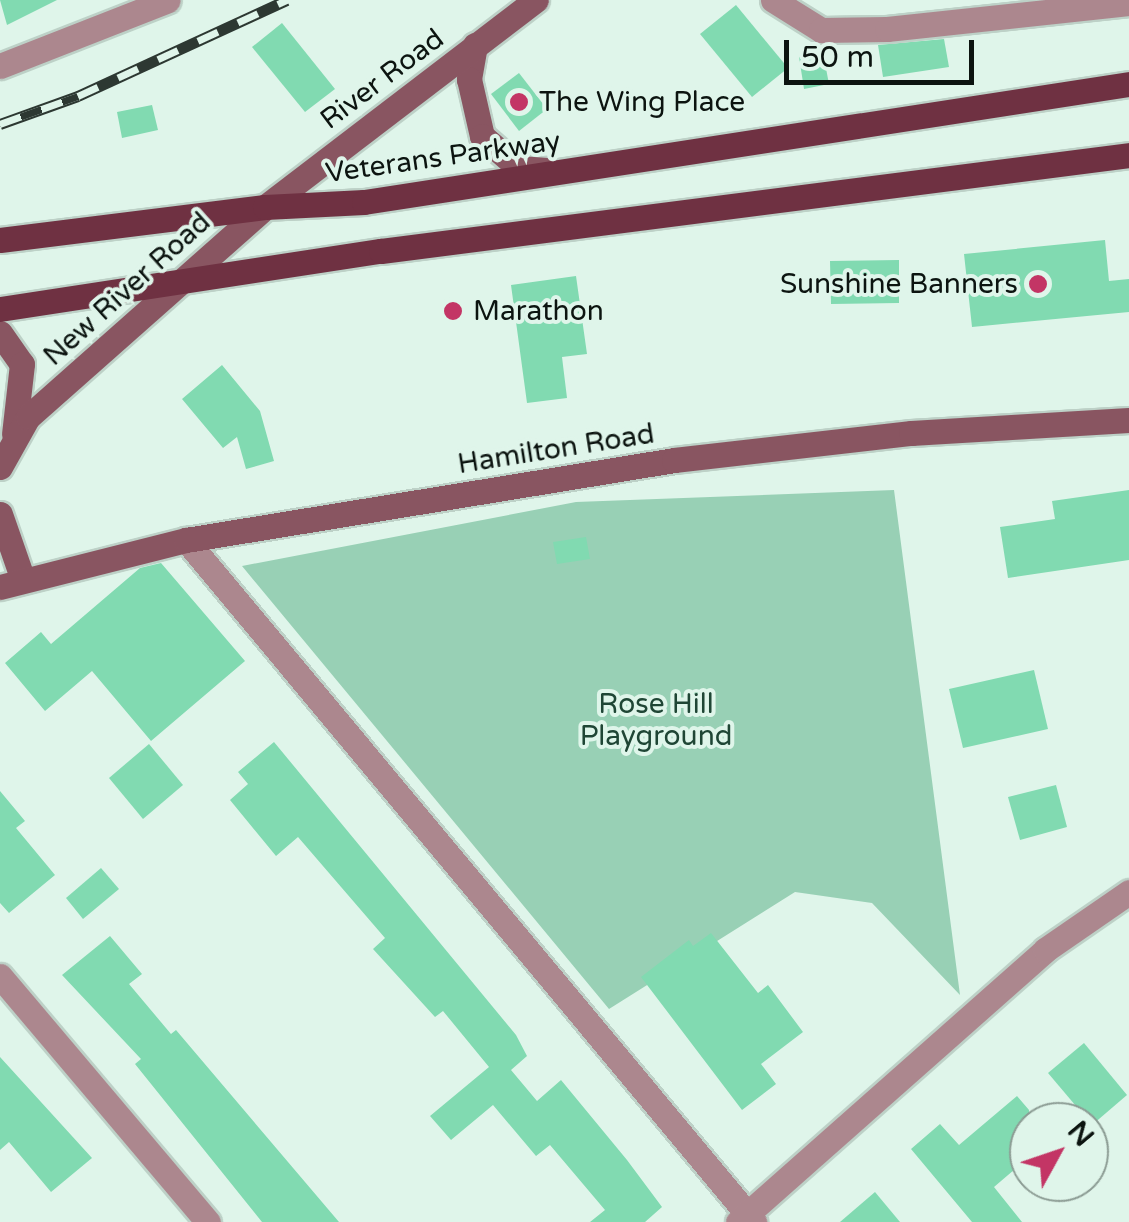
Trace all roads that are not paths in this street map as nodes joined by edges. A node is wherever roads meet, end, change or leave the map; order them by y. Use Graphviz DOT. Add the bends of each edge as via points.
graph roads {
  1 [pos="168,0"];
  2 [pos="536,0"];
  3 [pos="772,0"];
  4 [pos="1129,3"];
  5 [pos="475,46"];
  6 [pos="0,66"];
  7 [pos="1129,84"];
  8 [pos="1129,155"];
  9 [pos="564,171"];
  10 [pos="265,206"];
  11 [pos="0,240"];
  12 [pos="176,287"];
  13 [pos="0,309"];
  14 [pos="0,333"];
  15 [pos="1129,420"];
  16 [pos="6,449"];
  17 [pos="0,514"];
  18 [pos="186,540"];
  19 [pos="12,584"];
  20 [pos="1129,892"];
  21 [pos="0,976"];
  22 [pos="746,1220"];
  23 [pos="208,1222"];
  1 -- 6 [label="street"];
  2 -- 5 [label="street, River Road"];
  3 -- 4 [label="street" via="820,30"];
  5 -- 9 [label="street" via="469,80 482,136 519,168"];
  5 -- 10 [label="street, River Road"];
  7 -- 9 [label="main road, Veterans Parkway"];
  8 -- 12 [label="main road" via="381,251"];
  9 -- 10 [label="main road, Veterans Parkway" via="364,202"];
  10 -- 11 [label="main road, Veterans Parkway"];
  10 -- 12 [label="street, New River Road"];
  12 -- 13 [label="main road"];
  12 -- 16 [label="street, New River Road"];
  14 -- 16 [label="street" via="22,364"];
  15 -- 18 [label="street, Hamilton Road" via="911,433 674,460"];
  17 -- 19 [label="street"];
  18 -- 19 [label="street, Hamilton Road"];
  18 -- 22 [label="street"];
  20 -- 22 [label="street" via="1044,950"];
  21 -- 23 [label="street"];
}
